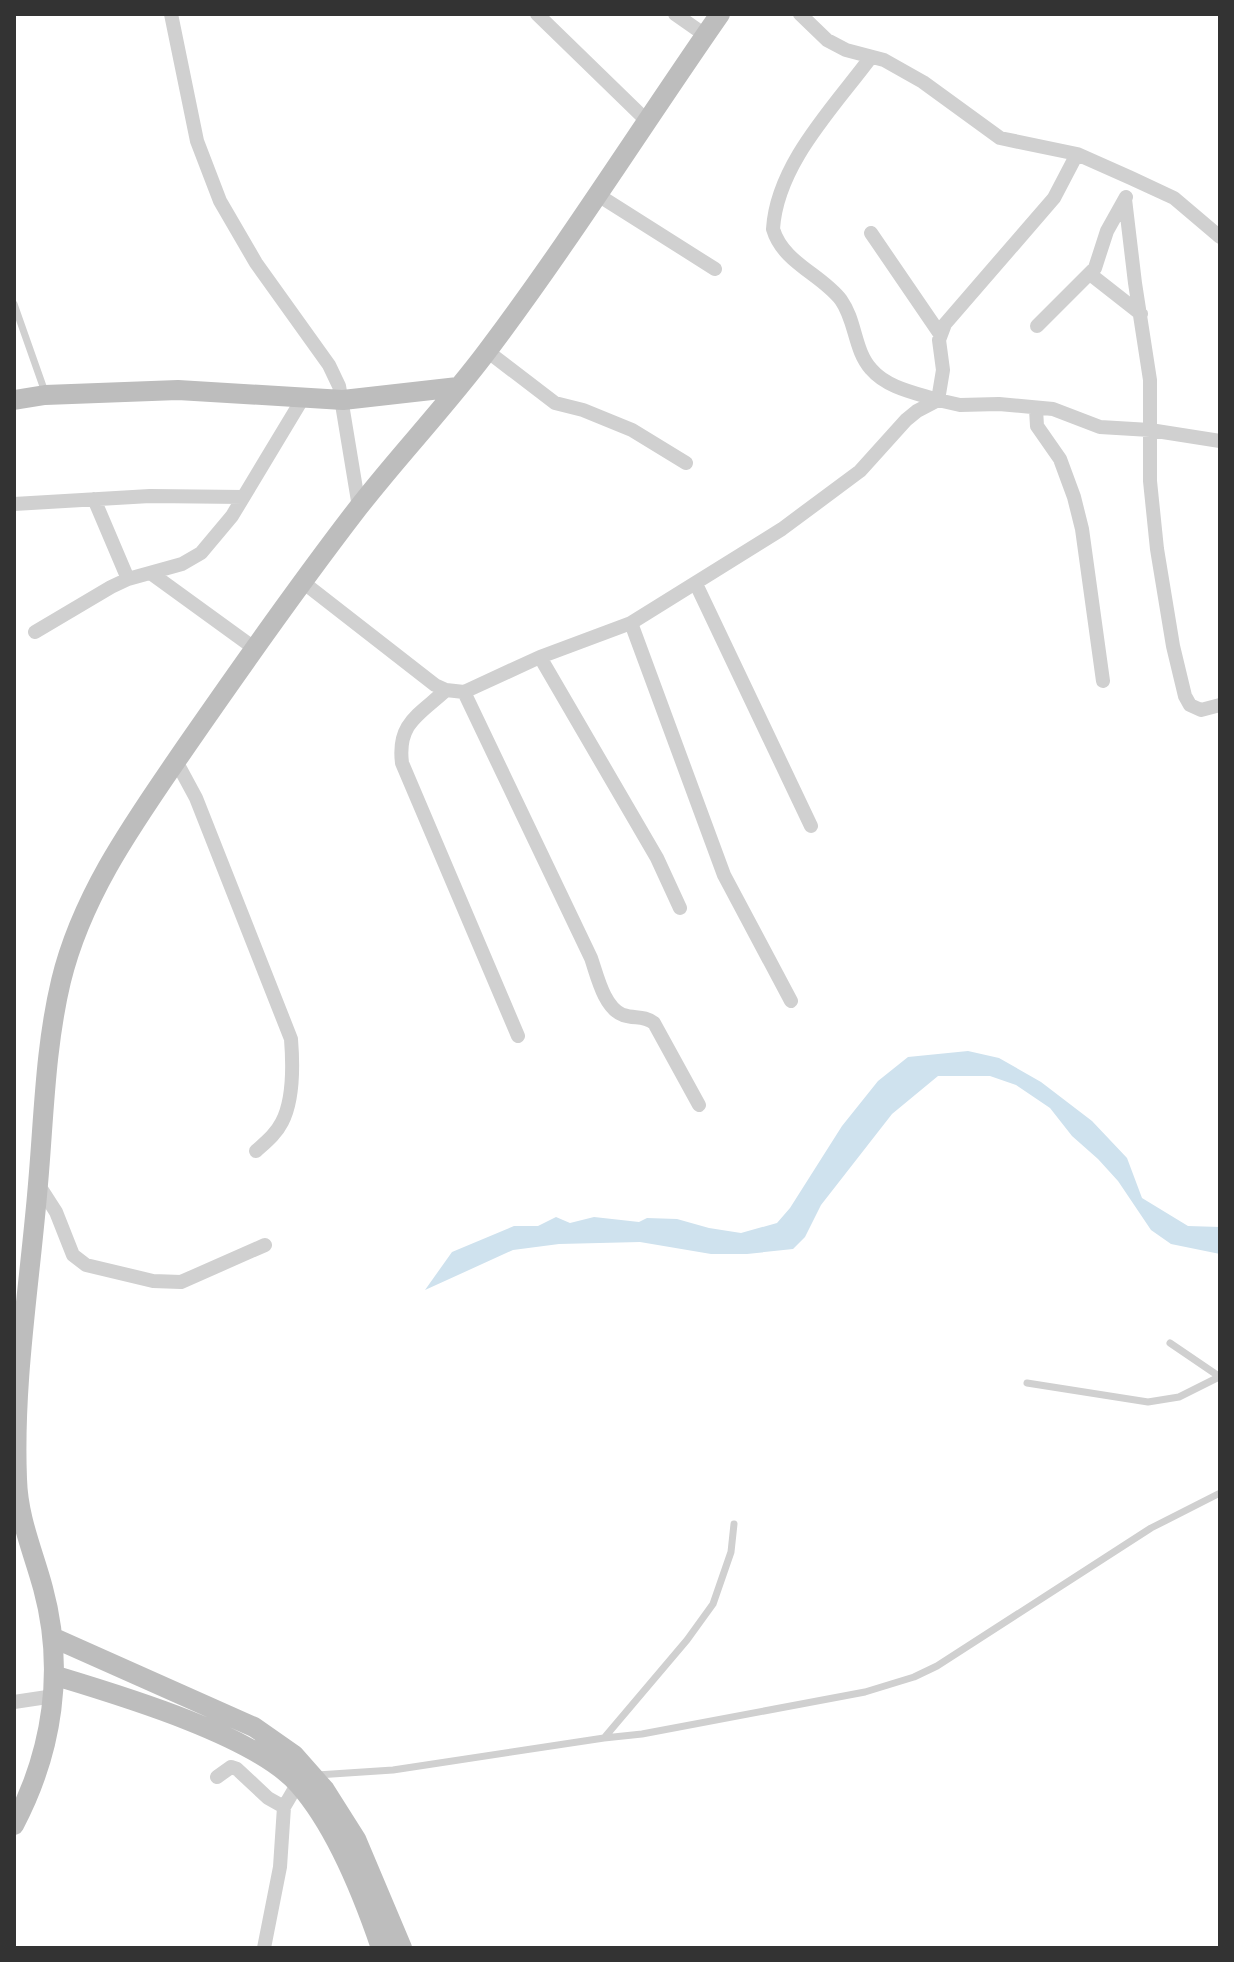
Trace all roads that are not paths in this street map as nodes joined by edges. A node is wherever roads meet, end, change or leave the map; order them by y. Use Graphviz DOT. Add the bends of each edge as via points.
graph roads {
  1 [pos="171,14"];
  2 [pos="537,14"];
  3 [pos="675,14"];
  4 [pos="720,14"];
  5 [pos="800,14"];
  6 [pos="705,35"];
  7 [pos="871,57"];
  8 [pos="646,120"];
  9 [pos="1077,154"];
  10 [pos="1131,178"];
  11 [pos="598,195"];
  12 [pos="1125,199"];
  13 [pos="871,233"];
  14 [pos="1220,237"];
  15 [pos="715,269"];
  16 [pos="1090,274"];
  17 [pos="14,304"];
  18 [pos="1141,314"];
  19 [pos="1037,326"];
  20 [pos="940,334"];
  21 [pos="487,351"];
  22 [pos="458,387"];
  23 [pos="45,395"];
  24 [pos="303,398"];
  25 [pos="14,400"];
  26 [pos="343,400"];
  27 [pos="938,400"];
  28 [pos="1036,409"];
  29 [pos="1150,430"];
  30 [pos="1220,441"];
  31 [pos="686,463"];
  32 [pos="243,497"];
  33 [pos="94,499"];
  34 [pos="14,504"];
  35 [pos="359,507"];
  36 [pos="152,574"];
  37 [pos="128,579"];
  38 [pos="304,583"];
  39 [pos="696,584"];
  40 [pos="631,623"];
  41 [pos="35,632"];
  42 [pos="254,648"];
  43 [pos="540,657"];
  44 [pos="1103,681"];
  45 [pos="446,690"];
  46 [pos="464,692"];
  47 [pos="1220,705"];
  48 [pos="176,761"];
  49 [pos="811,826"];
  50 [pos="680,908"];
  51 [pos="791,1001"];
  52 [pos="518,1036"];
  53 [pos="699,1105"];
  54 [pos="256,1151"];
  55 [pos="38,1183"];
  56 [pos="265,1245"];
  57 [pos="1170,1343"];
  58 [pos="1220,1377"];
  59 [pos="1027,1383"];
  60 [pos="1220,1493"];
  61 [pos="16,1506"];
  62 [pos="734,1524"];
  63 [pos="54,1638"];
  64 [pos="55,1686"];
  65 [pos="14,1702"];
  66 [pos="604,1738"];
  67 [pos="217,1777"];
  68 [pos="306,1779"];
  69 [pos="284,1807"];
  70 [pos="14,1825"];
  71 [pos="264,1948"];
  72 [pos="381,1948"];
  73 [pos="402,1948"];
  1 -- 26 [label="street" via="197,141 220,201 256,263 329,365"];
  2 -- 8 [label="street"];
  3 -- 6 [label="street"];
  4 -- 6 [label="main road"];
  5 -- 7 [label="street" via="827,40"];
  6 -- 8 [label="main road"];
  7 -- 9 [label="street" via="923,82 1000,138"];
  7 -- 27 [label="street" via="807,138 779,199 773,229 784,249 842,302 871,370 895,386"];
  8 -- 11 [label="main road"];
  9 -- 10 [label="street"];
  9 -- 20 [label="street" via="1054,198"];
  10 -- 12 [label="street"];
  10 -- 14 [label="street" via="1174,198"];
  11 -- 15 [label="street"];
  11 -- 21 [label="main road"];
  12 -- 16 [label="street"];
  12 -- 18 [label="street"];
  13 -- 20 [label="street"];
  16 -- 18 [label="street"];
  16 -- 19 [label="street"];
  17 -- 23 [label="lane"];
  18 -- 29 [label="street"];
  20 -- 27 [label="street" via="943,370"];
  21 -- 22 [label="main road"];
  21 -- 31 [label="street" via="555,403 632,430"];
  22 -- 26 [label="main road"];
  22 -- 35 [label="main road"];
  23 -- 24 [label="main road" via="178,390"];
  23 -- 25 [label="main road"];
  24 -- 26 [label="main road"];
  24 -- 32 [label="street"];
  26 -- 35 [label="street"];
  27 -- 28 [label="street"];
  27 -- 39 [label="street" via="906,420 860,471"];
  28 -- 29 [label="street" via="1068,413 1100,427"];
  28 -- 44 [label="street" via="1037,426 1060,459 1082,529"];
  29 -- 30 [label="street"];
  29 -- 47 [label="street" via="1162,588 1185,696 1201,710"];
  32 -- 33 [label="street"];
  32 -- 36 [label="street" via="201,553"];
  33 -- 34 [label="street"];
  33 -- 37 [label="street"];
  35 -- 38 [label="main road"];
  36 -- 37 [label="street"];
  36 -- 42 [label="street"];
  37 -- 41 [label="street"];
  38 -- 42 [label="main road"];
  38 -- 45 [label="street"];
  39 -- 40 [label="street"];
  39 -- 49 [label="street"];
  40 -- 43 [label="street"];
  40 -- 51 [label="street" via="724,875"];
  42 -- 48 [label="main road"];
  43 -- 46 [label="street"];
  43 -- 50 [label="street" via="657,858"];
  45 -- 46 [label="street"];
  45 -- 52 [label="street" via="404,729 402,763"];
  46 -- 53 [label="street" via="609,1002 621,1015 654,1023"];
  48 -- 54 [label="street" via="196,798 291,1039 293,1060 283,1120"];
  48 -- 55 [label="main road" via="124,837 72,946 45,1075"];
  55 -- 56 [label="street" via="73,1255 86,1265 181,1282"];
  55 -- 61 [label="main road" via="20,1370"];
  57 -- 58 [label="lane"];
  58 -- 59 [label="lane" via="1179,1397 1148,1402"];
  60 -- 66 [label="lane" via="1151,1528 937,1666 893,1685"];
  61 -- 63 [label="main road"];
  62 -- 66 [label="lane" via="731,1552 713,1604"];
  63 -- 64 [label="main road"];
  63 -- 68 [label="main road" via="254,1727 285,1747"];
  64 -- 65 [label="street"];
  64 -- 68 [label="main road" via="119,1696 238,1744"];
  64 -- 70 [label="main road" via="44,1746"];
  66 -- 68 [label="lane"];
  67 -- 69 [label="street" via="231,1767 237,1769"];
  68 -- 69 [label="street"];
  68 -- 72 [label="main road"];
  68 -- 73 [label="main road" via="362,1851"];
  69 -- 71 [label="street" via="280,1867"];
}
